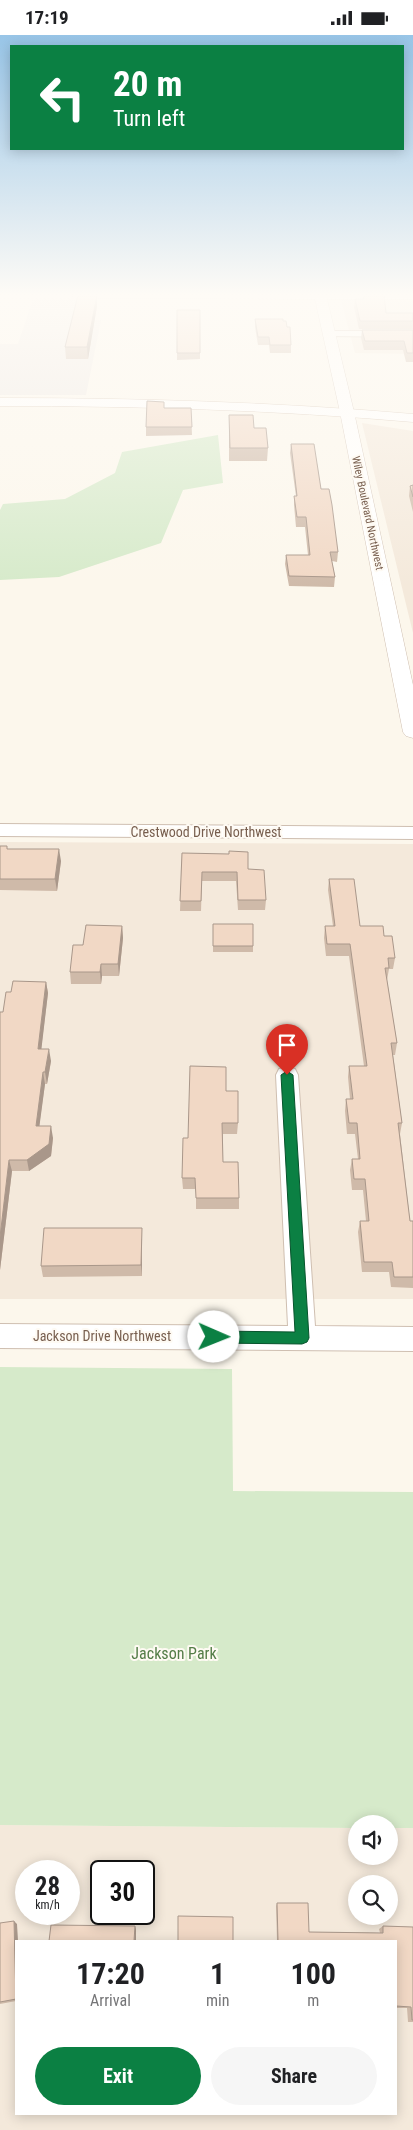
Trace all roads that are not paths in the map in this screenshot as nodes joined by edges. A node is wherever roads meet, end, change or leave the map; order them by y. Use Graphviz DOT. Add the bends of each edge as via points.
graph roads {
  1 [pos="343,393"];
  2 [pos="0,402"];
  3 [pos="347,412"];
  4 [pos="413,419"];
  5 [pos="413,732"];
  6 [pos="0,830"];
  7 [pos="413,833"];
  8 [pos="287,1075"];
  9 [pos="0,1336"];
  10 [pos="302,1338"];
  11 [pos="413,1339"];
  1 -- 3 [label="street, Wiley Boulevard Northwest"];
  2 -- 3 [label="street" via="226,405"];
  3 -- 4 [label="street"];
  3 -- 5 [label="street, Wiley Boulevard Northwest"];
  6 -- 7 [label="street, Crestwood Drive Northwest"];
  8 -- 10 [label="street"];
  9 -- 10 [label="street, Jackson Drive Northwest"];
  10 -- 11 [label="street, Jackson Drive Northwest"];
}
